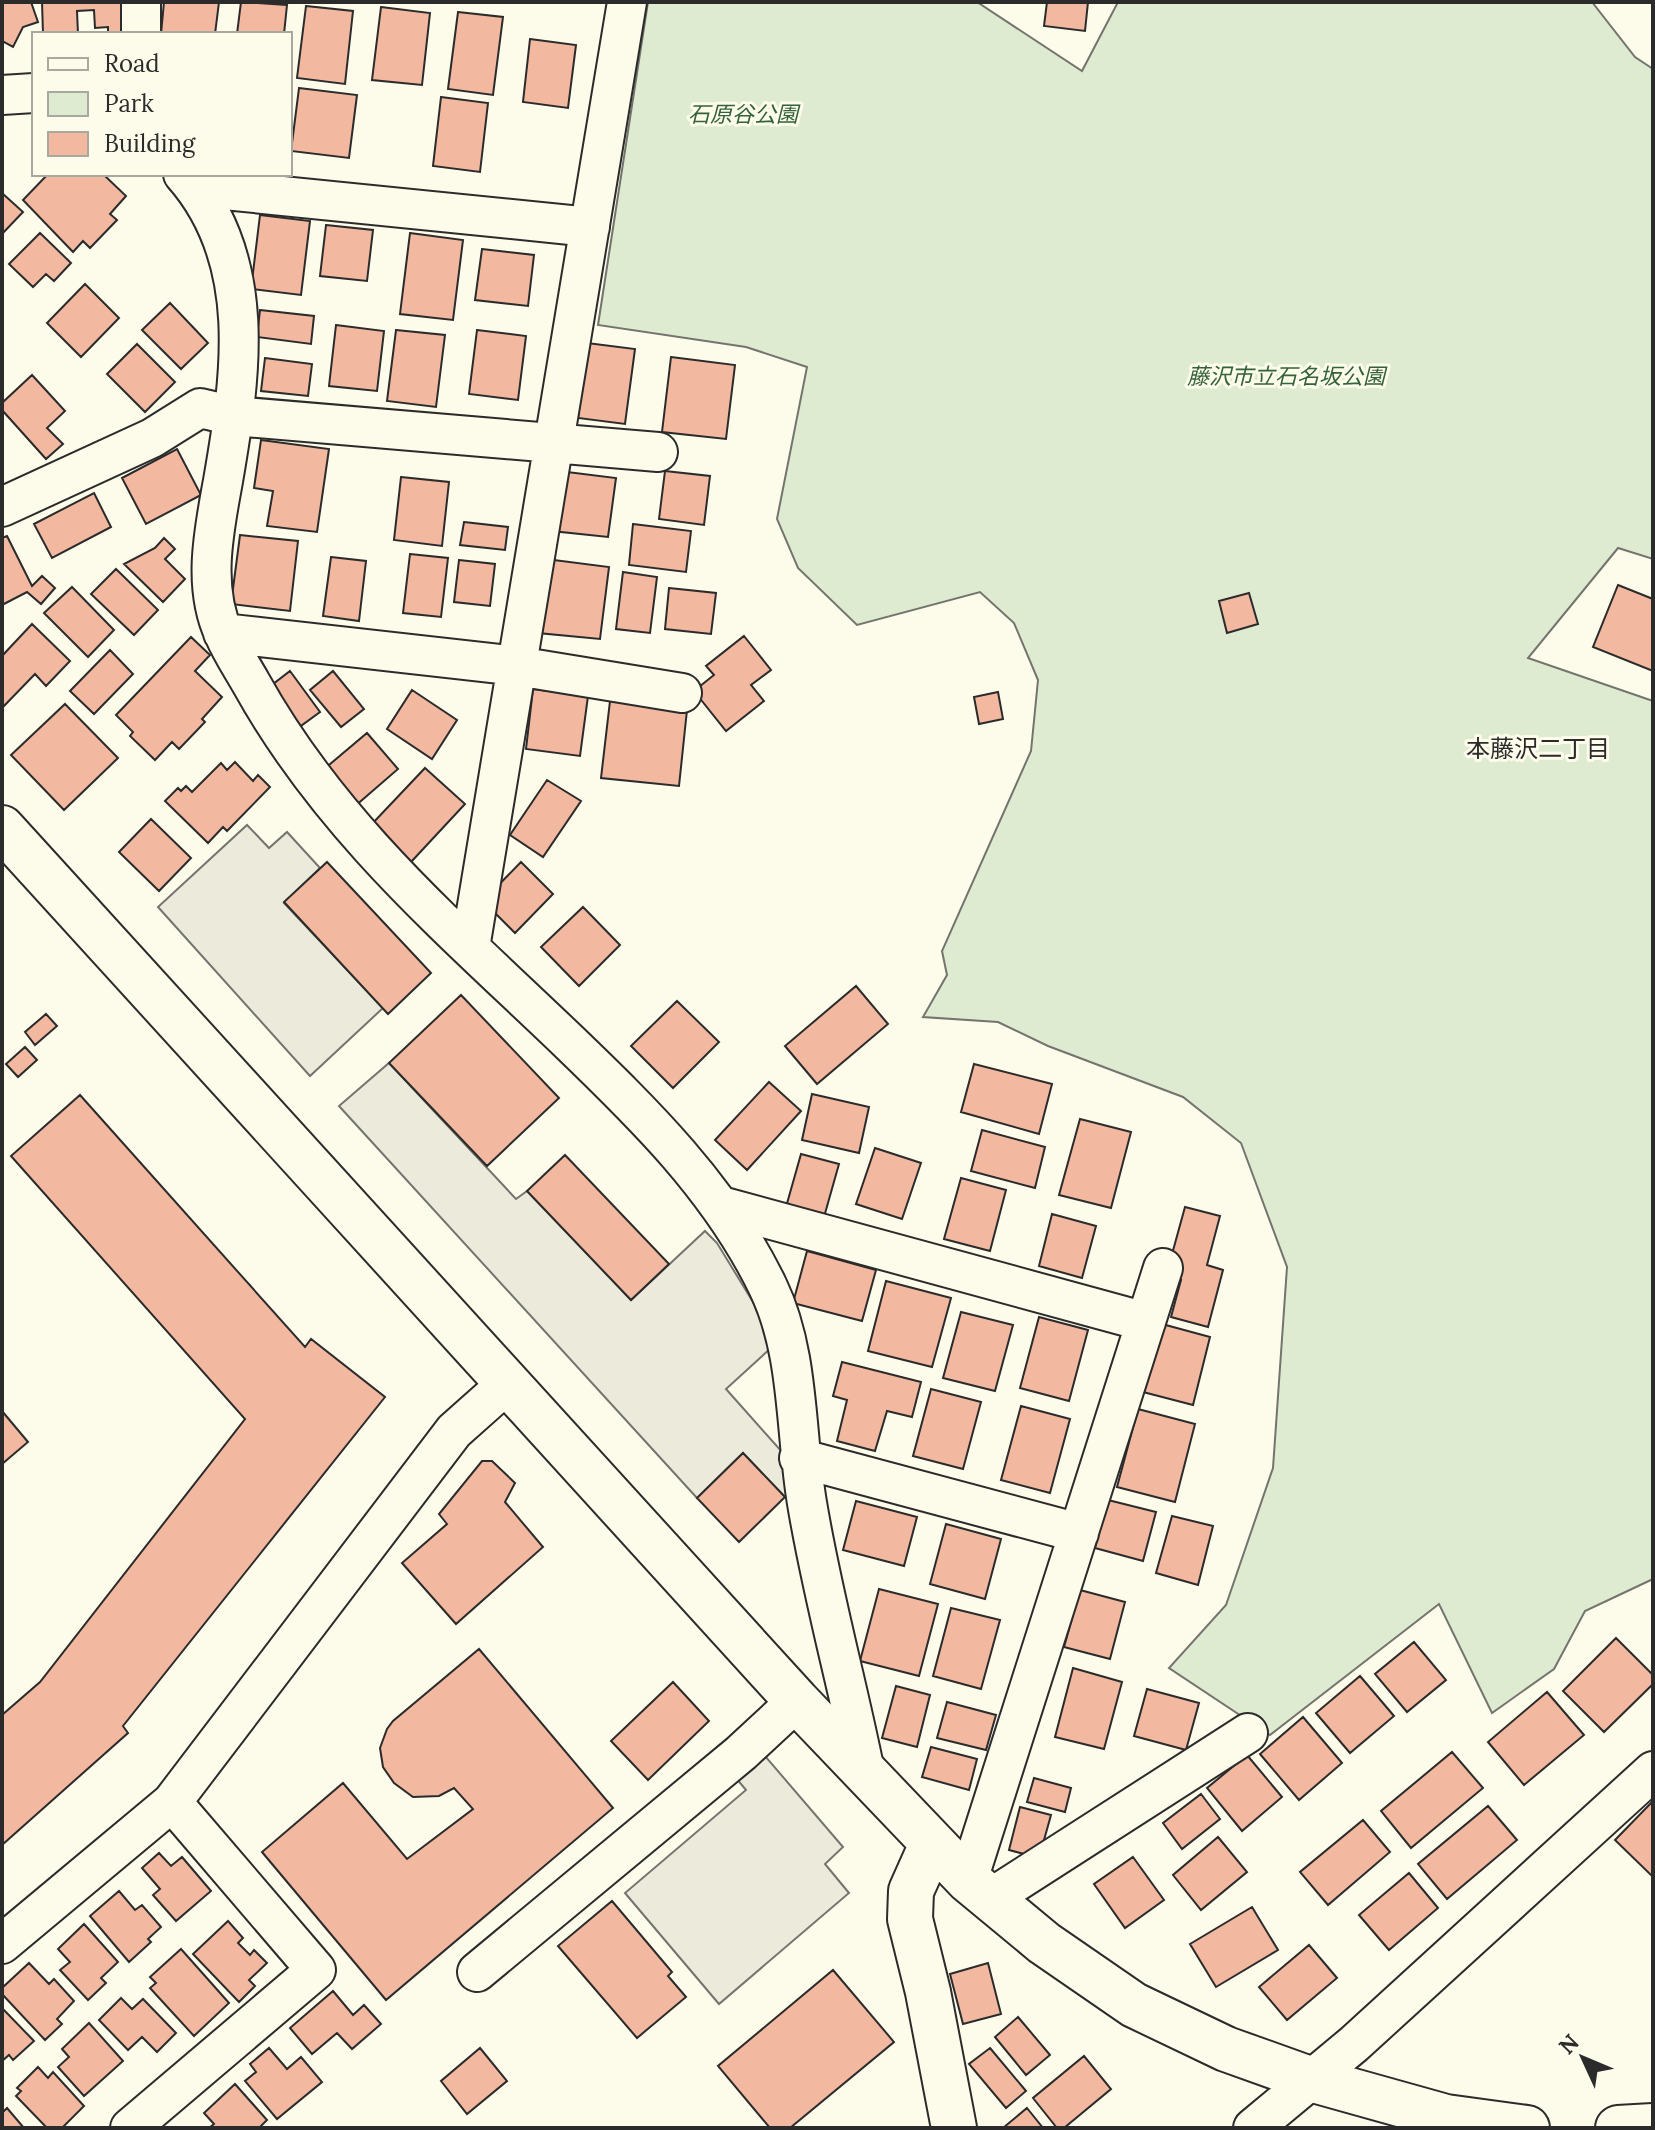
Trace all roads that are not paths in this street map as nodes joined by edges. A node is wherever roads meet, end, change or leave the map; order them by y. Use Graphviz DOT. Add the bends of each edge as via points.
graph roads {
  1 [pos="141,2"];
  2 [pos="627,2"];
  3 [pos="141,32"];
  4 [pos="32,93"];
  5 [pos="2,95"];
  6 [pos="189,180"];
  7 [pos="590,227"];
  8 [pos="234,416"];
  9 [pos="554,443"];
  10 [pos="658,452"];
  11 [pos="2,507"];
  12 [pos="223,633"];
  13 [pos="517,666"];
  14 [pos="682,693"];
  15 [pos="2,828"];
  16 [pos="470,948"];
  17 [pos="721,1206"];
  18 [pos="1163,1268"];
  19 [pos="1146,1322"];
  20 [pos="508,1383"];
  21 [pos="799,1458"];
  22 [pos="1079,1533"];
  23 [pos="797,1701"];
  24 [pos="1248,1733"];
  25 [pos="1653,1771"];
  26 [pos="865,1772"];
  27 [pos="172,1802"];
  28 [pos="932,1844"];
  29 [pos="979,1889"];
  30 [pos="2,1944"];
  31 [pos="477,1972"];
  32 [pos="1310,2079"];
  33 [pos="1653,2126"];
  34 [pos="130,2128"];
  35 [pos="954,2128"];
  36 [pos="1253,2128"];
  37 [pos="1527,2128"];
  38 [pos="1618,2128"];
  1 -- 3 [label="street"];
  2 -- 7 [label="street"];
  4 -- 5 [label="street"];
  6 -- 7 [label="street"];
  6 -- 8 [label="street" via="228,248 240,316"];
  7 -- 9 [label="street"];
  8 -- 9 [label="street"];
  8 -- 11 [label="street" via="200,408 152,438"];
  8 -- 12 [label="street" via="211,569"];
  9 -- 10 [label="street"];
  9 -- 13 [label="street"];
  12 -- 13 [label="street"];
  12 -- 16 [label="street" via="271,719 326,797 392,874"];
  13 -- 14 [label="street"];
  13 -- 16 [label="street"];
  15 -- 20 [label="street"];
  16 -- 17 [label="street" via="643,1113"];
  17 -- 19 [label="street"];
  17 -- 21 [label="street" via="769,1289 786,1340"];
  18 -- 19 [label="street"];
  19 -- 22 [label="street"];
  20 -- 23 [label="street"];
  20 -- 27 [label="street" via="454,1431"];
  21 -- 22 [label="street"];
  21 -- 26 [label="street" via="819,1578"];
  22 -- 29 [label="street"];
  23 -- 26 [label="street"];
  23 -- 31 [label="street"];
  24 -- 29 [label="street"];
  25 -- 32 [label="street"];
  26 -- 28 [label="street"];
  27 -- 30 [label="street"];
  27 -- 34 [label="street" via="316,1970"];
  28 -- 29 [label="street"];
  28 -- 35 [label="street" via="911,1891 910,1919"];
  29 -- 32 [label="street" via="1044,1943 1134,2005 1226,2049"];
  32 -- 36 [label="street"];
  32 -- 37 [label="street" via="1446,2117"];
  33 -- 38 [label="street"];
}
